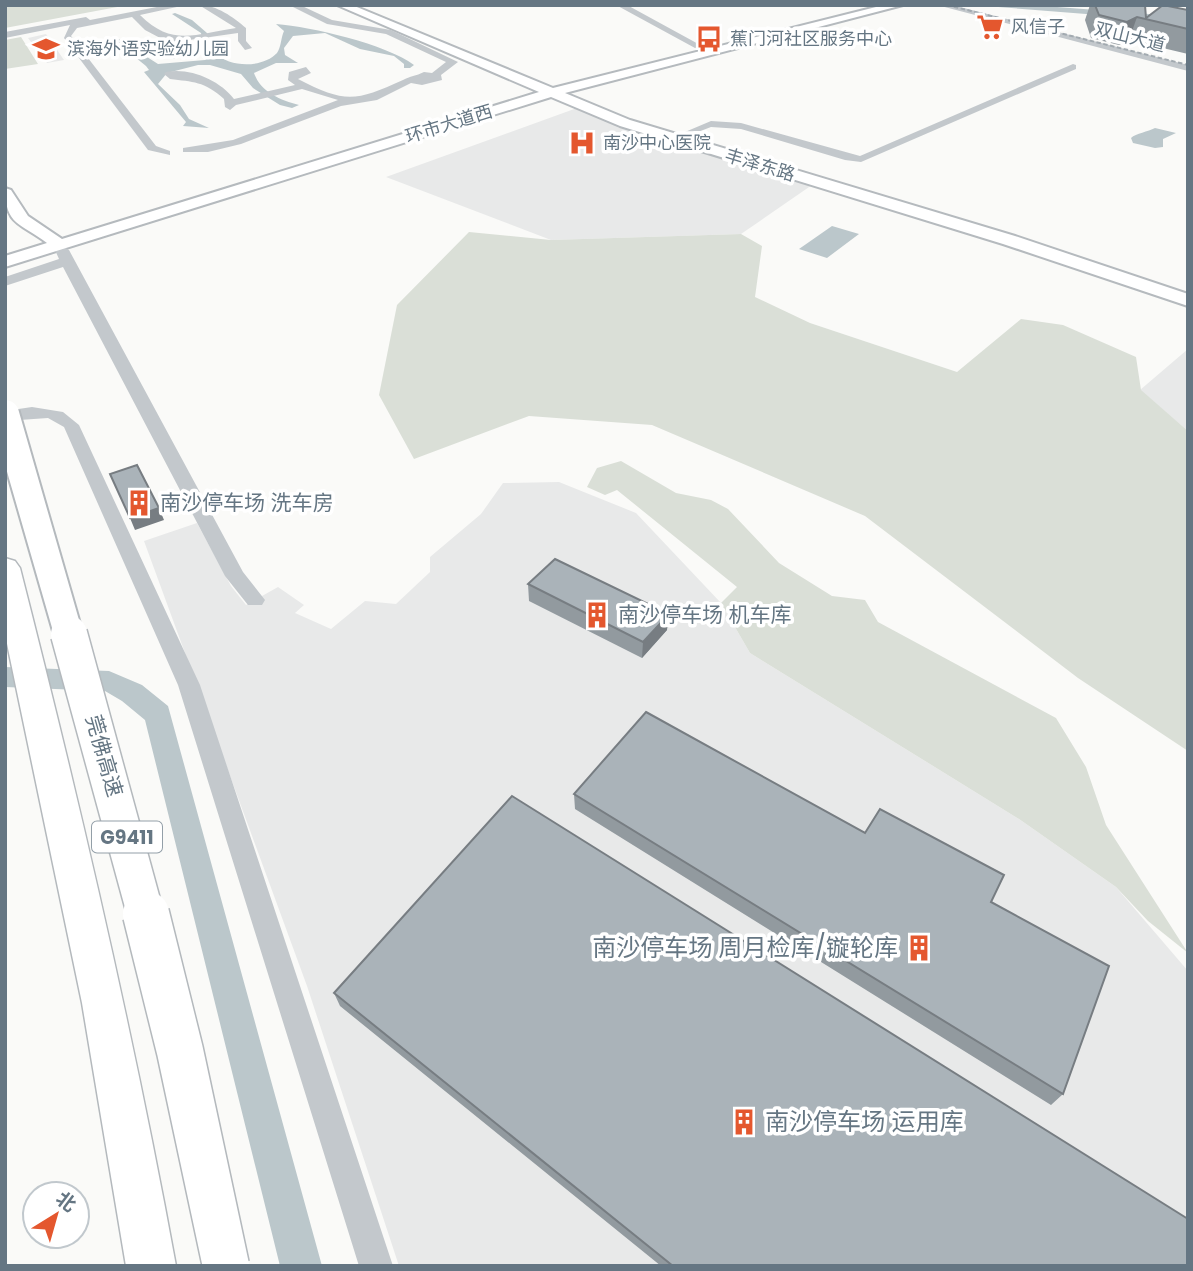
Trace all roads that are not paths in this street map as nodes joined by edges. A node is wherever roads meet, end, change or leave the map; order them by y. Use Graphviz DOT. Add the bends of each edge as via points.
graph roads {
  1 [pos="167,5"];
  2 [pos="182,5"];
  3 [pos="203,5"];
  4 [pos="293,5"];
  5 [pos="342,5"];
  6 [pos="363,5"];
  7 [pos="620,5"];
  8 [pos="867,5"];
  9 [pos="898,5"];
  10 [pos="941,5"];
  11 [pos="962,5"];
  12 [pos="142,9"];
  13 [pos="243,30"];
  14 [pos="5,33"];
  15 [pos="170,40"];
  16 [pos="698,46"];
  17 [pos="137,47"];
  18 [pos="248,48"];
  19 [pos="174,56"];
  20 [pos="1188,61"];
  21 [pos="1073,67"];
  22 [pos="1188,68"];
  23 [pos="190,76"];
  24 [pos="294,77"];
  25 [pos="302,86"];
  26 [pos="552,87"];
  27 [pos="350,101"];
  28 [pos="690,132"];
  29 [pos="187,150"];
  30 [pos="166,153"];
  31 [pos="5,193"];
  32 [pos="58,247"];
  33 [pos="5,248"];
  34 [pos="5,262"];
  35 [pos="5,282"];
  36 [pos="1188,286"];
  37 [pos="1188,300"];
  38 [pos="5,415"];
  39 [pos="5,569"];
  40 [pos="255,600"];
  41 [pos="151,1266"];
  42 [pos="226,1266"];
  43 [pos="376,1266"];
  1 -- 12 [label="street"];
  2 -- 12 [label="street"];
  3 -- 13 [label="street"];
  4 -- 27 [label="street" via="330,22 388,32 453,62 435,75 422,75 373,98"];
  5 -- 26 [label="main road, 丰泽东路"];
  6 -- 26 [label="main road, 丰泽东路"];
  7 -- 16 [label="street"];
  8 -- 16 [label="main road, 环市大道西"];
  9 -- 26 [label="main road, 环市大道西"];
  10 -- 22 [label="street, 双山大道"];
  11 -- 20 [label="street, 双山大道"];
  12 -- 14 [label="street"];
  12 -- 15 [label="street" via="148,28"];
  12 -- 30 [label="street" via="74,26 67,36 152,148"];
  13 -- 15 [label="street"];
  13 -- 18 [label="street" via="242,41"];
  15 -- 17 [label="street"];
  15 -- 19 [label="street"];
  16 -- 26 [label="main road, 环市大道西"];
  21 -- 28 [label="street" via="861,159 734,126 711,123"];
  23 -- 25 [label="street" via="219,89 231,105"];
  24 -- 25 [label="street"];
  25 -- 27 [label="street"];
  26 -- 28 [label="main road, 丰泽东路"];
  26 -- 32 [label="main road, 环市大道西"];
  26 -- 37 [label="main road, 丰泽东路" via="625,123 1009,240"];
  27 -- 29 [label="street" via="237,142"];
  28 -- 36 [label="main road, 丰泽东路"];
  31 -- 32 [label="main road" via="13,213"];
  32 -- 33 [label="main road, 环市大道西"];
  32 -- 34 [label="main road, 环市大道西"];
  32 -- 35 [label="street"];
  32 -- 40 [label="street" via="235,576"];
  38 -- 42 [label="highway, 莞佛高速 / G9411, bridge" via="122,819"];
  38 -- 43 [label="street" via="50,412 71,425 189,685"];
  39 -- 41 [label="highway, G9411" via="74,858"];
}
